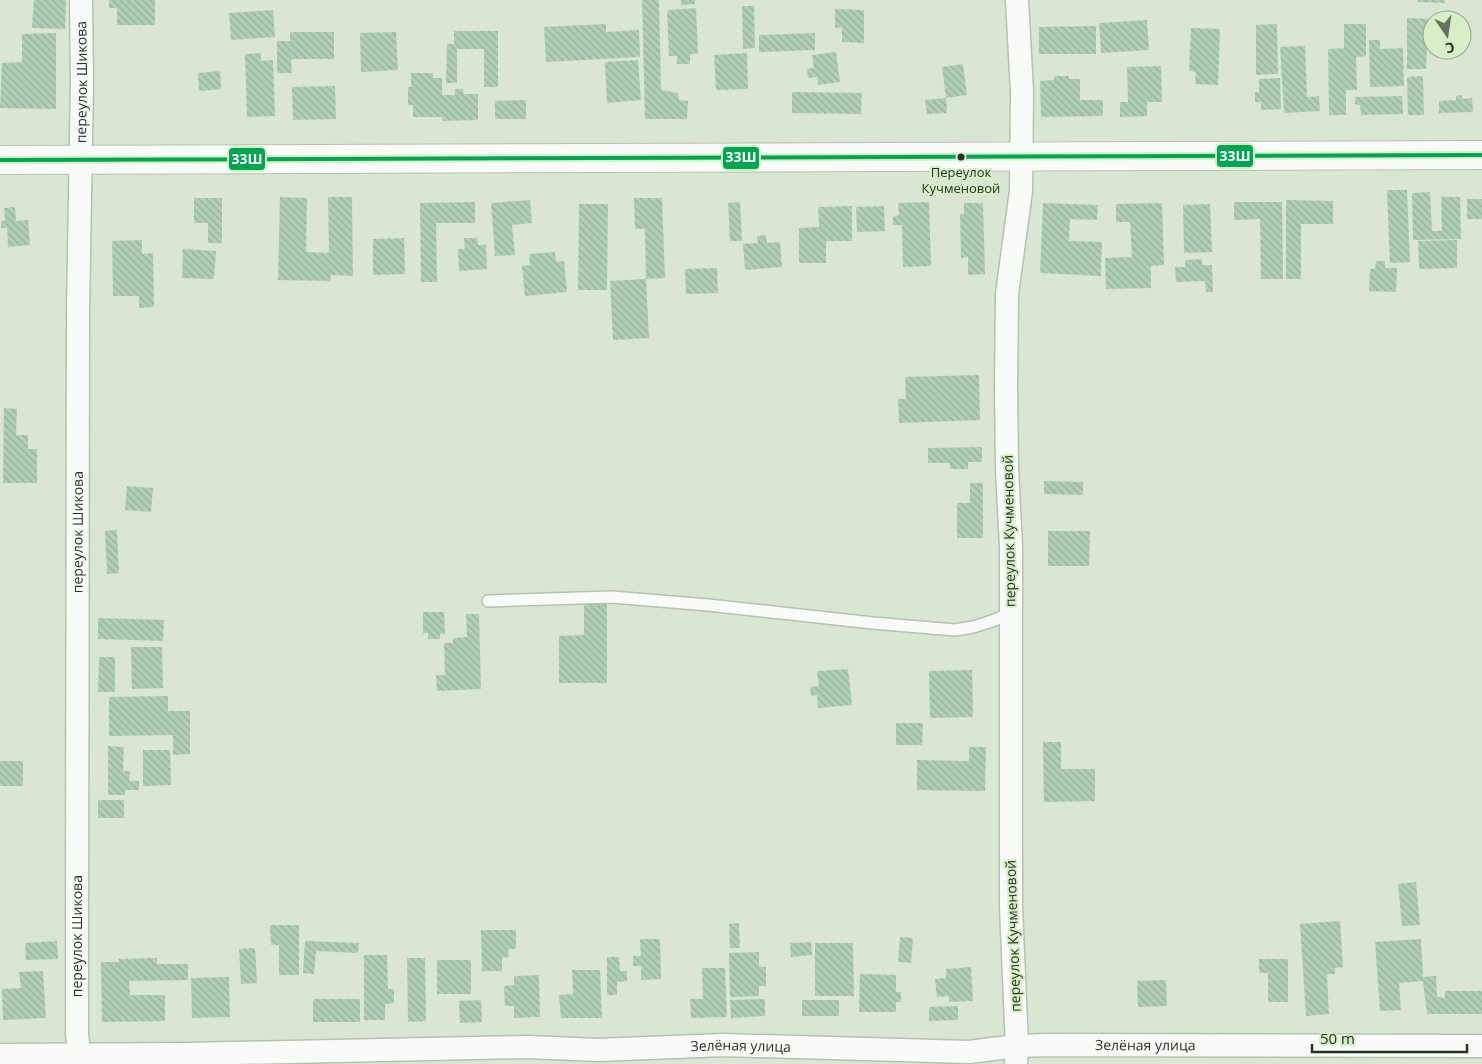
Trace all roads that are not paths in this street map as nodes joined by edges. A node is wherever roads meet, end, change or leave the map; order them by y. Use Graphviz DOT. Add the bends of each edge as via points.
graph roads {
  1 [pos="80,0"];
  2 [pos="1017,0"];
  3 [pos="1482,155"];
  4 [pos="1021,158"];
  5 [pos="81,159"];
  6 [pos="0,160"];
  7 [pos="488,600"];
  8 [pos="1010,613"];
  9 [pos="1482,1046"];
  10 [pos="0,1055"];
  11 [pos="1017,1055"];
  12 [pos="80,1060"];
  1 -- 5 [label="street, переулок Шикова"];
  2 -- 4 [label="street, переулок Кучменовой" via="1022,92"];
  3 -- 4 [label="street"];
  4 -- 5 [label="street"];
  4 -- 8 [label="street, переулок Кучменовой" via="1021,191 1007,294"];
  5 -- 6 [label="street"];
  5 -- 12 [label="street, переулок Шикова" via="77,936"];
  7 -- 8 [label="lane" via="612,597 954,630 973,627"];
  8 -- 11 [label="street, переулок Кучменовой" via="1011,907"];
  9 -- 11 [label="street, Зелёная улица"];
  10 -- 12 [label="street, Зелёная улица"];
  11 -- 12 [label="street, Зелёная улица" via="724,1045 598,1050 528,1047"];
}
